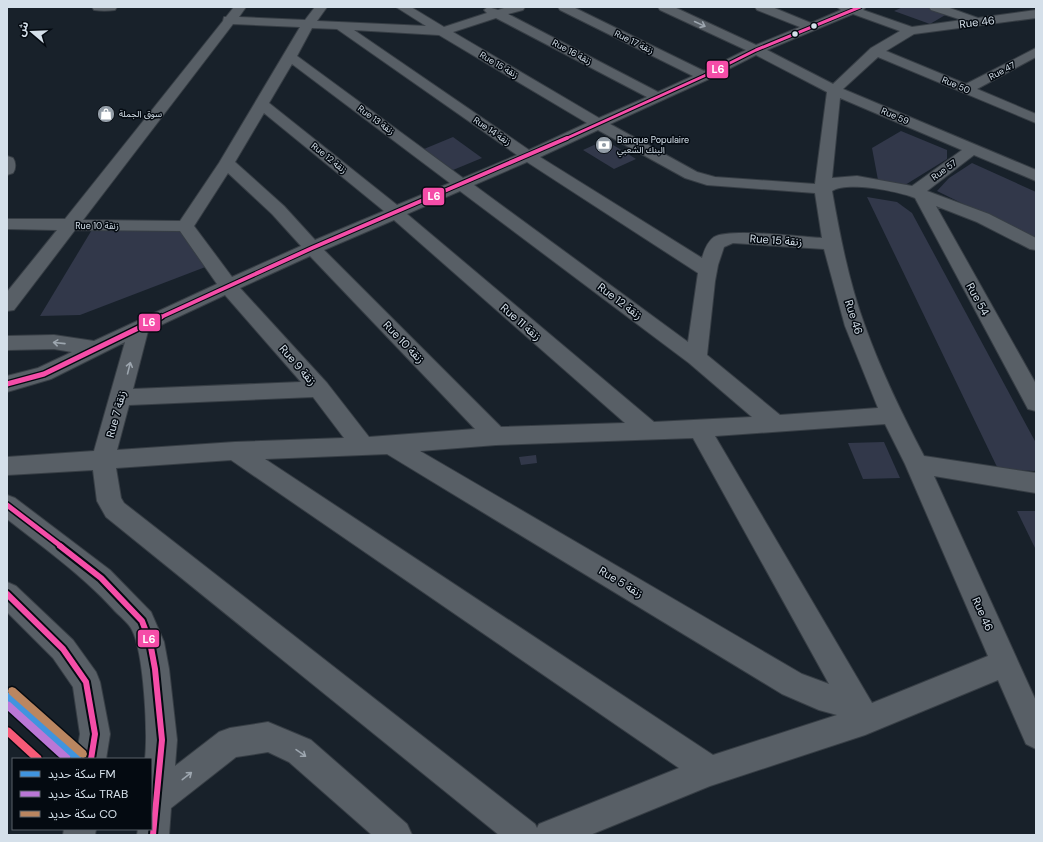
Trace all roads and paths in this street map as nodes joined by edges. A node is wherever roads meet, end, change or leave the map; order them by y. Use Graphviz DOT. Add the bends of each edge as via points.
graph roads {
  1 [pos="98,7"];
  2 [pos="111,7"];
  3 [pos="240,7"];
  4 [pos="320,7"];
  5 [pos="402,7"];
  6 [pos="486,7"];
  7 [pos="519,7"];
  8 [pos="564,7"];
  9 [pos="664,7"];
  10 [pos="761,7"];
  11 [pos="935,7"];
  12 [pos="1024,7"];
  13 [pos="851,8"];
  14 [pos="1036,13"];
  15 [pos="498,14"];
  16 [pos="228,20"];
  17 [pos="980,22"];
  18 [pos="308,25"];
  19 [pos="340,26"];
  20 [pos="810,28"];
  21 [pos="443,31"];
  22 [pos="911,31"];
  23 [pos="756,50"];
  24 [pos="876,51"];
  25 [pos="1036,52"];
  26 [pos="290,57"];
  27 [pos="704,76"];
  28 [pos="967,89"];
  29 [pos="834,90"];
  30 [pos="658,97"];
  31 [pos="262,104"];
  32 [pos="1036,119"];
  33 [pos="597,123"];
  34 [pos="973,149"];
  35 [pos="528,156"];
  36 [pos="7,163"];
  37 [pos="227,163"];
  38 [pos="7,170"];
  39 [pos="1032,170"];
  40 [pos="462,183"];
  41 [pos="823,189"];
  42 [pos="918,193"];
  43 [pos="395,212"];
  44 [pos="7,224"];
  45 [pos="68,226"];
  46 [pos="185,226"];
  47 [pos="832,244"];
  48 [pos="1036,245"];
  49 [pos="312,248"];
  50 [pos="708,270"];
  51 [pos="229,287"];
  52 [pos="7,305"];
  53 [pos="139,327"];
  54 [pos="7,343"];
  55 [pos="97,348"];
  56 [pos="696,358"];
  57 [pos="7,384"];
  58 [pos="320,389"];
  59 [pos="121,397"];
  60 [pos="1036,403"];
  61 [pos="892,415"];
  62 [pos="775,423"];
  63 [pos="699,429"];
  64 [pos="648,430"];
  65 [pos="496,436"];
  66 [pos="390,445"];
  67 [pos="362,446"];
  68 [pos="235,452"];
  69 [pos="103,461"];
  70 [pos="917,464"];
  71 [pos="7,466"];
  72 [pos="1036,483"];
  73 [pos="7,505"];
  74 [pos="7,594"];
  75 [pos="1005,663"];
  76 [pos="861,712"];
  77 [pos="1036,734"];
  78 [pos="91,758"];
  79 [pos="710,771"];
  80 [pos="156,800"];
  81 [pos="152,835"];
  82 [pos="396,835"];
  83 [pos="524,835"];
  84 [pos="550,835"];
  1 -- 2 [label="street"];
  3 -- 16 [label="street"];
  4 -- 18 [label="street"];
  5 -- 21 [label="street, Rue 15 زنقة"];
  6 -- 15 [label="street, Rue 16 زنقة"];
  7 -- 15 [label="street"];
  8 -- 27 [label="street, Rue 17 زنقة"];
  9 -- 23 [label="street, Rue 59, one-way"];
  10 -- 20 [label="street"];
  11 -- 17 [label="street"];
  12 -- 14 [label="street"];
  13 -- 20 [label="street"];
  13 -- 22 [label="street"];
  14 -- 17 [label="street, Rue 46"];
  15 -- 21 [label="street"];
  15 -- 30 [label="street, Rue 16 زنقة"];
  16 -- 18 [label="street"];
  16 -- 45 [label="street"];
  17 -- 22 [label="street, Rue 46"];
  18 -- 19 [label="street"];
  18 -- 26 [label="street"];
  19 -- 21 [label="street"];
  19 -- 35 [label="street, Rue 14 زنقة"];
  20 -- 23 [label="street"];
  21 -- 33 [label="street, Rue 15 زنقة"];
  22 -- 24 [label="street, Rue 46"];
  23 -- 27 [label="street"];
  23 -- 29 [label="street, Rue 59"];
  24 -- 28 [label="street, Rue 50"];
  24 -- 29 [label="street, Rue 46"];
  25 -- 28 [label="street, Rue 47"];
  26 -- 31 [label="street"];
  26 -- 40 [label="street, Rue 13 زنقة"];
  27 -- 30 [label="street"];
  28 -- 32 [label="street, Rue 50"];
  29 -- 34 [label="street, Rue 59"];
  29 -- 41 [label="street, Rue 46"];
  30 -- 33 [label="street"];
  31 -- 37 [label="street"];
  31 -- 43 [label="street, Rue 12 زنقة"];
  33 -- 35 [label="street"];
  33 -- 41 [label="street" via="691,175 712,182"];
  34 -- 39 [label="street, Rue 59"];
  34 -- 42 [label="street, Rue 57"];
  35 -- 40 [label="street"];
  35 -- 50 [label="street, Rue 14 زنقة"];
  36 -- 38 [label="street"];
  37 -- 46 [label="street"];
  37 -- 49 [label="street" via="278,210"];
  40 -- 43 [label="street"];
  40 -- 56 [label="street, Rue 12 زنقة"];
  41 -- 42 [label="street" via="833,183 851,181 872,182"];
  41 -- 47 [label="street, Rue 46"];
  42 -- 48 [label="street" via="982,218"];
  42 -- 60 [label="street, Rue 54"];
  43 -- 49 [label="street"];
  43 -- 64 [label="street, Rue 11 زنقة"];
  44 -- 45 [label="street, Rue 10 زنقة"];
  45 -- 46 [label="street, Rue 10 زنقة"];
  45 -- 52 [label="street"];
  46 -- 51 [label="street"];
  47 -- 50 [label="street, Rue 15 زنقة" via="733,238 720,240 713,249"];
  47 -- 61 [label="street, Rue 46" via="856,326"];
  49 -- 51 [label="street"];
  49 -- 65 [label="street, Rue 10 زنقة"];
  50 -- 56 [label="street"];
  51 -- 53 [label="street"];
  51 -- 58 [label="street, Rue 9 زنقة"];
  53 -- 55 [label="street"];
  59 -- 53 [label="street, Rue 7 زنقة, one-way"];
  55 -- 54 [label="street, one-way" via="54,342"];
  55 -- 57 [label="street" via="44,374"];
  56 -- 62 [label="street, Rue 12 زنقة"];
  58 -- 59 [label="street"];
  58 -- 67 [label="street, Rue 9 زنقة"];
  59 -- 69 [label="street, Rue 7 زنقة"];
  61 -- 62 [label="street"];
  61 -- 70 [label="street, Rue 46"];
  62 -- 63 [label="street"];
  63 -- 64 [label="street"];
  63 -- 76 [label="street"];
  64 -- 65 [label="street"];
  65 -- 66 [label="street"];
  66 -- 67 [label="street"];
  66 -- 76 [label="street, Rue 5 زنقة" via="792,684"];
  67 -- 68 [label="street"];
  68 -- 69 [label="street"];
  68 -- 79 [label="street"];
  69 -- 71 [label="street"];
  69 -- 83 [label="street, Rue 7 زنقة" via="109,501 126,520"];
  70 -- 72 [label="street"];
  70 -- 75 [label="street, Rue 46"];
  73 -- 80 [label="street" via="101,578 142,620 150,642 155,669 162,740"];
  74 -- 78 [label="street" via="63,649 86,682 95,734"];
  75 -- 76 [label="street"];
  75 -- 77 [label="street, Rue 46"];
  76 -- 79 [label="street"];
  79 -- 84 [label="street"];
  80 -- 81 [label="street"];
  80 -- 82 [label="street, one-way" via="230,743 268,737 300,751"];
}
